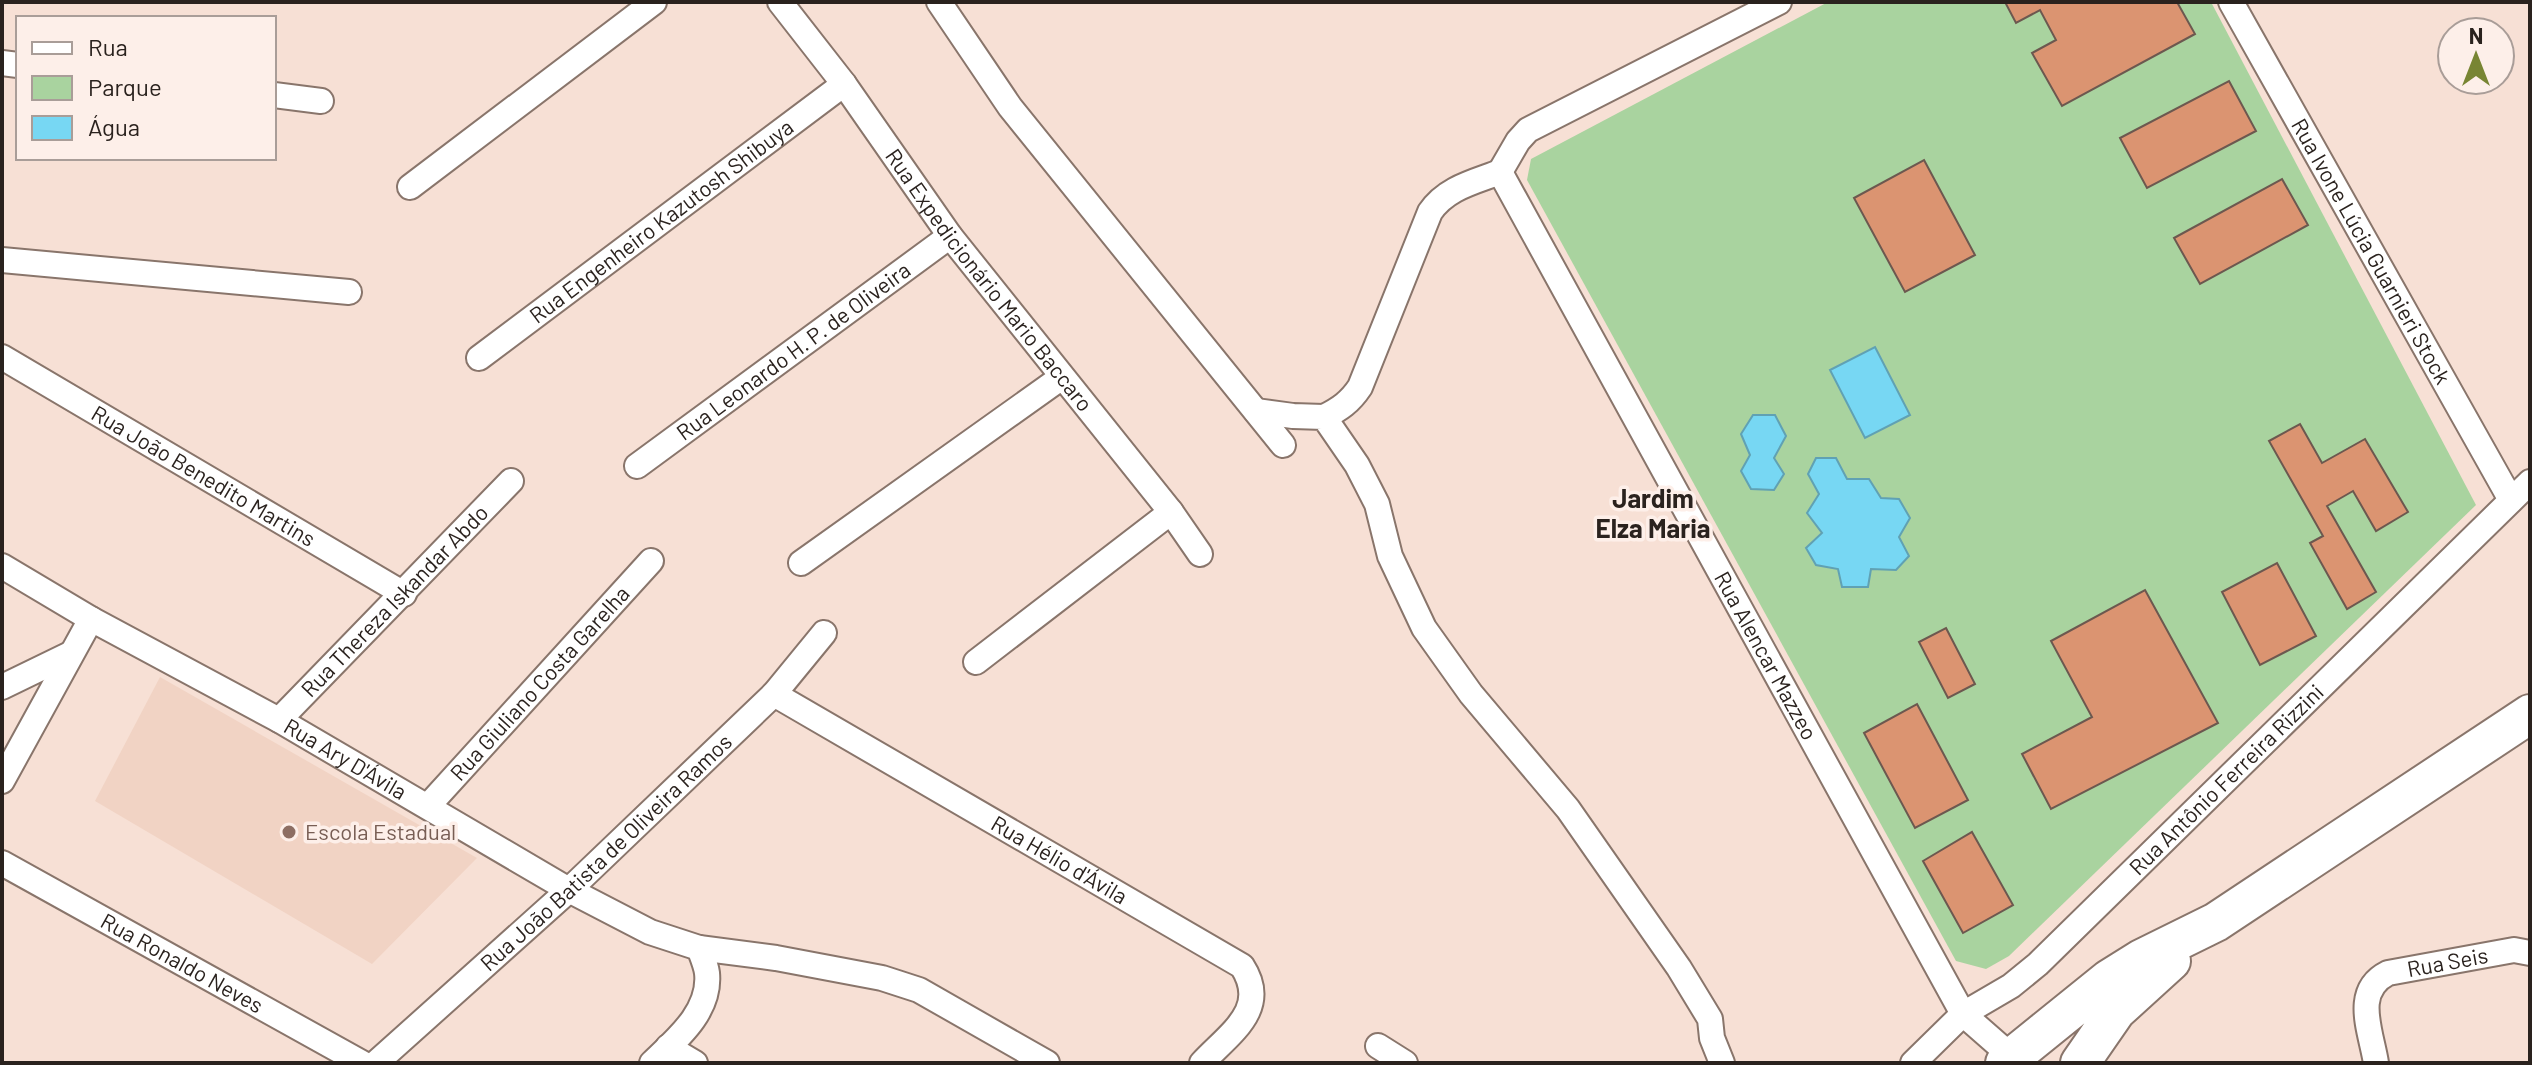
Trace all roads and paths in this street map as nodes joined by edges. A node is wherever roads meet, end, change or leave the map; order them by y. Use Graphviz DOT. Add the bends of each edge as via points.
graph roads {
  1 [pos="654,2"];
  2 [pos="780,2"];
  3 [pos="939,2"];
  4 [pos="1779,2"];
  5 [pos="2231,2"];
  6 [pos="844,84"];
  7 [pos="276,95"];
  8 [pos="321,101"];
  9 [pos="1500,172"];
  10 [pos="410,187"];
  11 [pos="950,236"];
  12 [pos="2,260"];
  13 [pos="349,292"];
  14 [pos="2,357"];
  15 [pos="479,358"];
  16 [pos="1062,377"];
  17 [pos="1256,411"];
  18 [pos="1324,417"];
  19 [pos="1283,445"];
  20 [pos="637,466"];
  21 [pos="511,481"];
  22 [pos="2530,482"];
  23 [pos="2511,500"];
  24 [pos="1171,512"];
  25 [pos="1200,554"];
  26 [pos="651,561"];
  27 [pos="801,563"];
  28 [pos="2,566"];
  29 [pos="404,594"];
  30 [pos="91,619"];
  31 [pos="824,633"];
  32 [pos="70,654"];
  33 [pos="976,662"];
  34 [pos="2,689"];
  35 [pos="774,694"];
  36 [pos="2530,714"];
  37 [pos="36,716"];
  38 [pos="279,720"];
  39 [pos="2,781"];
  40 [pos="428,806"];
  41 [pos="2,863"];
  42 [pos="569,890"];
  43 [pos="2216,922"];
  44 [pos="699,948"];
  45 [pos="2530,953"];
  46 [pos="1963,1014"];
  47 [pos="1378,1046"];
  48 [pos="660,1055"];
  49 [pos="2012,1060"];
  50 [pos="362,1063"];
  51 [pos="376,1063"];
  52 [pos="695,1063"];
  53 [pos="1047,1063"];
  54 [pos="1202,1063"];
  55 [pos="1405,1063"];
  56 [pos="1722,1063"];
  57 [pos="1913,1063"];
  58 [pos="2080,1063"];
  59 [pos="2376,1063"];
  1 -- 10 [label="street"];
  2 -- 6 [label="street, Rua Expedicionário Mario Baccaro"];
  3 -- 17 [label="street" via="1010,107"];
  4 -- 9 [label="street" via="1528,130"];
  5 -- 23 [label="street, Rua Ivone Lúcia Guarnieri Stock"];
  6 -- 11 [label="street, Rua Expedicionário Mario Baccaro"];
  6 -- 15 [label="street, Rua Engenheiro Kazutosh Shibuya"];
  7 -- 8 [label="street"];
  9 -- 18 [label="street" via="1437,202 1360,387 1341,409"];
  9 -- 46 [label="street, Rua Alencar Mazzeo"];
  11 -- 16 [label="street, Rua Expedicionário Mario Baccaro"];
  11 -- 20 [label="street, Rua Leonardo H. P. de Oliveira"];
  12 -- 13 [label="street"];
  14 -- 29 [label="street, Rua João Benedito Martins"];
  16 -- 24 [label="street, Rua Expedicionário Mario Baccaro"];
  16 -- 27 [label="street"];
  17 -- 18 [label="street"];
  17 -- 19 [label="street"];
  18 -- 56 [label="street" via="1377,504 1390,556 1424,628 1471,694 1568,809 1679,968 1710,1019"];
  21 -- 29 [label="street, Rua Thereza Iskandar Abdo"];
  22 -- 23 [label="street, Rua Antônio Ferreira Rizzini"];
  23 -- 46 [label="street, Rua Antônio Ferreira Rizzini" via="2038,964"];
  24 -- 25 [label="street, Rua Expedicionário Mario Baccaro"];
  24 -- 33 [label="street"];
  26 -- 40 [label="street, Rua Giuliano Costa Garelha"];
  28 -- 30 [label="street, Rua Ary D'Ávila"];
  29 -- 38 [label="street, Rua Thereza Iskandar Abdo"];
  30 -- 32 [label="street"];
  30 -- 38 [label="street, Rua Ary D'Ávila"];
  31 -- 35 [label="street, Rua João Batista de Oliveira Ramos"];
  32 -- 34 [label="street"];
  32 -- 37 [label="street"];
  34 -- 37 [label="street" via="28,704"];
  35 -- 42 [label="street, Rua João Batista de Oliveira Ramos"];
  35 -- 54 [label="street, Rua Hélio d'Ávila" via="1242,966 1254,994 1250,1011"];
  36 -- 43 [label="main road"];
  37 -- 39 [label="street"];
  38 -- 40 [label="street, Rua Ary D'Ávila"];
  40 -- 42 [label="street, Rua Ary D'Ávila"];
  41 -- 50 [label="street, Rua Ronaldo Neves"];
  42 -- 44 [label="street, Rua Ary D'Ávila" via="650,932"];
  42 -- 51 [label="street, Rua João Batista de Oliveira Ramos"];
  43 -- 49 [label="main road" via="2109,979"];
  43 -- 58 [label="main road" via="2116,1011"];
  44 -- 48 [label="street" via="707,972 705,996 697,1015"];
  44 -- 53 [label="street" via="867,975 919,990"];
  45 -- 59 [label="street, Rua Seis" via="2514,950 2388,973 2370,986 2366,997"];
  46 -- 49 [label="street"];
  46 -- 57 [label="street, Rua Antônio Ferreira Rizzini"];
  47 -- 55 [label="street"];
  48 -- 52 [label="street"];
}
